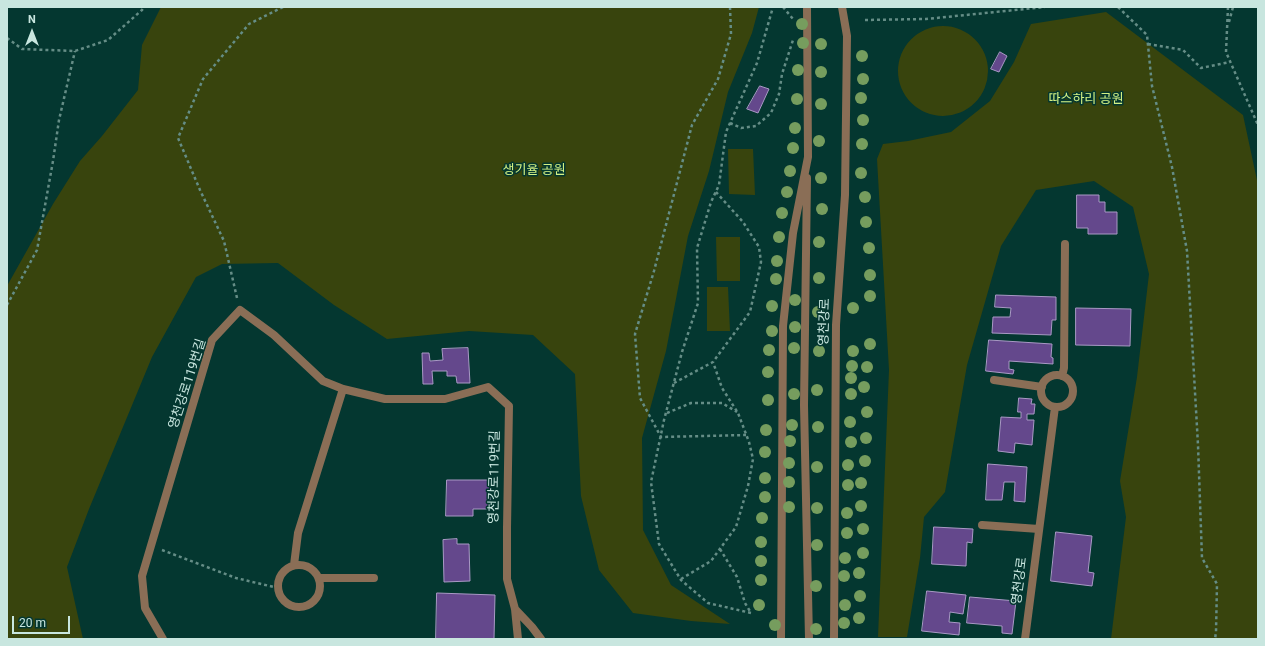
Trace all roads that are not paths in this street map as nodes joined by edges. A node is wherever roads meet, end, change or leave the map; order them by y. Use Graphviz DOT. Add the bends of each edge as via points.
graph roads {
  1 [pos="807,7"];
  2 [pos="842,7"];
  3 [pos="808,157"];
  4 [pos="1065,244"];
  5 [pos="1062,376"];
  6 [pos="994,380"];
  7 [pos="1042,387"];
  8 [pos="343,389"];
  9 [pos="1055,407"];
  10 [pos="982,525"];
  11 [pos="1039,529"];
  12 [pos="294,565"];
  13 [pos="318,578"];
  14 [pos="374,578"];
  15 [pos="515,609"];
  16 [pos="163,639"];
  17 [pos="519,639"];
  18 [pos="541,639"];
  19 [pos="781,639"];
  20 [pos="809,639"];
  21 [pos="834,639"];
  22 [pos="1025,639"];
  1 -- 3 [label="street, 영천강로"];
  2 -- 21 [label="street, 영천강로" via="847,52 845,195 836,325"];
  3 -- 19 [label="street, 영천강로" via="793,233 783,326"];
  3 -- 20 [label="street, 영천강로" via="804,405"];
  4 -- 5 [label="street"];
  5 -- 7 [label="street" via="1052,376"];
  5 -- 9 [label="street" via="1070,382 1072,397 1066,405"];
  6 -- 7 [label="street"];
  7 -- 9 [label="street" via="1044,400"];
  8 -- 12 [label="street" via="298,533"];
  8 -- 15 [label="street, 영천강로119번길" via="385,399 445,399 488,387 509,406 507,579"];
  8 -- 16 [label="street, 영천강로119번길" via="323,381 274,335 240,310 212,340 142,576 145,608"];
  9 -- 11 [label="street, 영천강로"];
  10 -- 11 [label="street"];
  11 -- 22 [label="street, 영천강로"];
  12 -- 13 [label="street" via="309,567"];
  12 -- 13 [label="street" via="287,568 278,580 278,588 284,600 297,607 310,603 319,592"];
  13 -- 14 [label="street"];
  15 -- 17 [label="street, 영천강로119번길"];
  15 -- 18 [label="street, 영천강로119번길"];
}
